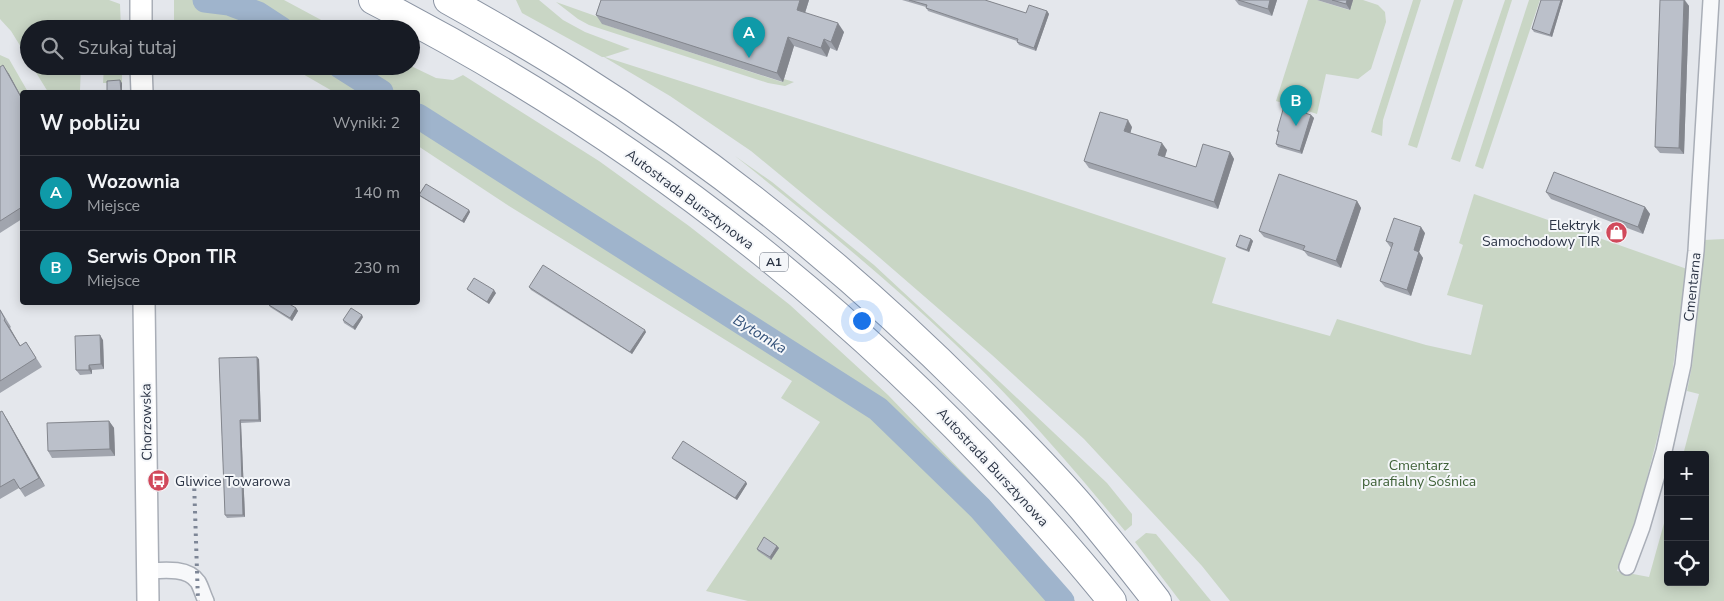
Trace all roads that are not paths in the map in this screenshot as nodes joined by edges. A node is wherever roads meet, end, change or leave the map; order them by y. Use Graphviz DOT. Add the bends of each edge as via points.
graph roads {
  1 [pos="141,0"];
  2 [pos="373,0"];
  3 [pos="448,0"];
  4 [pos="1711,0"];
  5 [pos="141,20"];
  6 [pos="411,20"];
  7 [pos="420,25"];
  8 [pos="142,75"];
  9 [pos="142,90"];
  10 [pos="144,305"];
  11 [pos="1627,567"];
  12 [pos="148,571"];
  13 [pos="148,601"];
  14 [pos="206,601"];
  15 [pos="1112,601"];
  16 [pos="1157,601"];
  1 -- 5 [label="main road"];
  2 -- 6 [label="highway, Autostrada Bursztynowa / A1"];
  3 -- 16 [label="highway, A1" via="575,74 712,169 830,261 889,312 998,419 1082,508"];
  4 -- 11 [label="street, Cmentarna" via="1696,251 1682,365 1664,451"];
  7 -- 15 [label="highway, Autostrada Bursztynowa / A1" via="561,106 701,204 813,293 976,446"];
  8 -- 9 [label="main road"];
  10 -- 12 [label="main road, Chorzowska"];
  12 -- 13 [label="main road, Chorzowska"];
  12 -- 14 [label="street" via="186,573 197,581"];
}
